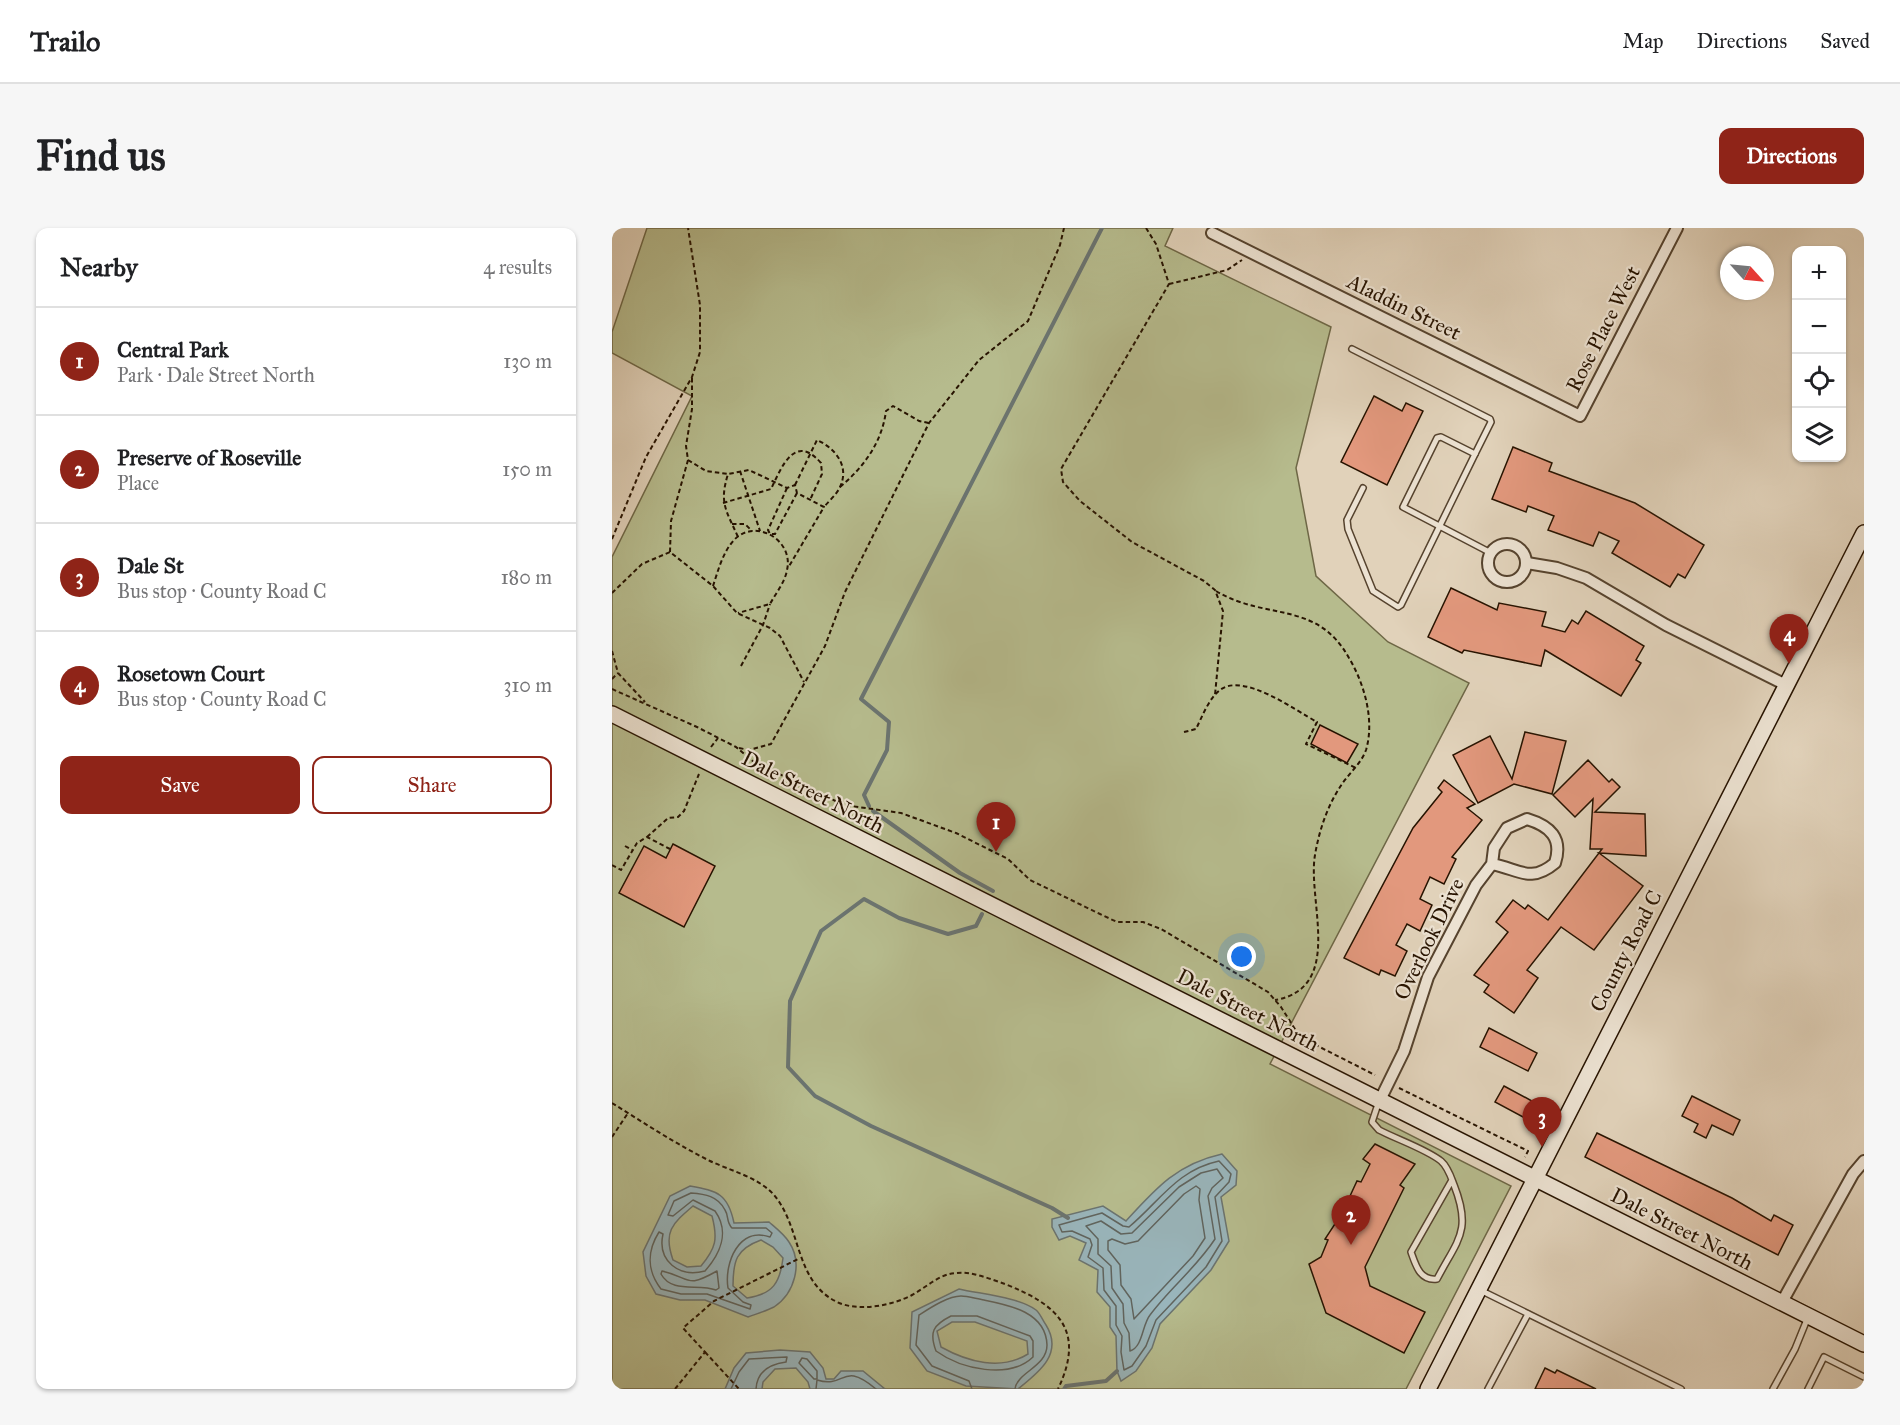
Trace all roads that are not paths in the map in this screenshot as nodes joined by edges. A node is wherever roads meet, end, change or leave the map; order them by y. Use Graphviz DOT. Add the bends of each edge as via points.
graph roads {
  1 [pos="1677,228"];
  2 [pos="1212,233"];
  3 [pos="1352,349"];
  4 [pos="1580,416"];
  5 [pos="1475,454"];
  6 [pos="1363,489"];
  7 [pos="1440,528"];
  8 [pos="1864,533"];
  9 [pos="1491,553"];
  10 [pos="1527,563"];
  11 [pos="1786,685"];
  12 [pos="612,714"];
  13 [pos="1492,864"];
  14 [pos="1380,1100"];
  15 [pos="1864,1161"];
  16 [pos="1534,1178"];
  17 [pos="1452,1180"];
  18 [pos="1478,1289"];
  19 [pos="1782,1302"];
  20 [pos="1528,1314"];
  21 [pos="1808,1316"];
  22 [pos="1864,1344"];
  23 [pos="1864,1377"];
  24 [pos="1428,1389"];
  25 [pos="1488,1389"];
  26 [pos="1681,1389"];
  27 [pos="1773,1389"];
  28 [pos="1808,1389"];
  1 -- 4 [label="street, Rose Place West"];
  2 -- 4 [label="street, Aladdin Street"];
  3 -- 5 [label="lane" via="1490,418"];
  5 -- 7 [label="lane"];
  5 -- 7 [label="lane" via="1437,438 1403,507"];
  6 -- 7 [label="lane" via="1347,520 1348,529 1377,596 1398,607"];
  7 -- 9 [label="lane"];
  8 -- 11 [label="main road, County Road C"];
  9 -- 10 [label="street" via="1501,544 1515,545 1525,554"];
  9 -- 10 [label="street" via="1491,574 1504,582 1519,578"];
  10 -- 11 [label="street" via="1586,578 1666,625"];
  11 -- 16 [label="main road, County Road C"];
  12 -- 14 [label="main road, Dale Street North"];
  13 -- 13 [label="street, Overlook Drive" via="1536,875 1555,864 1557,840 1540,823 1527,819 1516,822 1494,848"];
  13 -- 14 [label="street, Overlook Drive" via="1476,885 1428,977 1404,1051"];
  14 -- 16 [label="main road, Dale Street North"];
  14 -- 17 [label="lane" via="1372,1122 1378,1130 1441,1161"];
  15 -- 19 [label="street"];
  16 -- 18 [label="main road, County Road C"];
  16 -- 19 [label="main road, Dale Street North"];
  17 -- 17 [label="lane" via="1464,1219 1437,1279 1430,1280 1419,1273 1411,1252"];
  18 -- 20 [label="lane"];
  18 -- 24 [label="main road, County Road C"];
  19 -- 21 [label="main road, Dale Street North"];
  20 -- 25 [label="lane"];
  20 -- 26 [label="lane"];
  21 -- 22 [label="main road, Dale Street North"];
  21 -- 27 [label="lane"];
  23 -- 28 [label="lane" via="1824,1358"];
}
